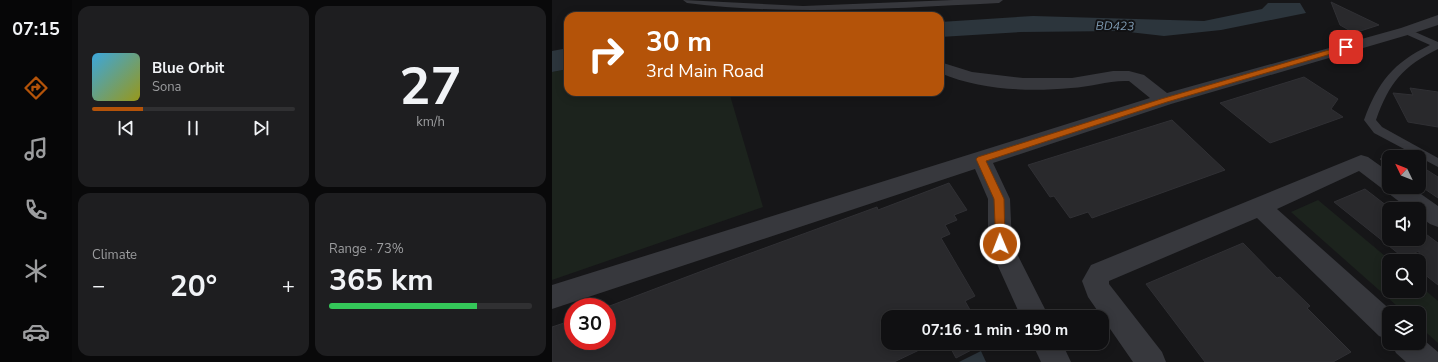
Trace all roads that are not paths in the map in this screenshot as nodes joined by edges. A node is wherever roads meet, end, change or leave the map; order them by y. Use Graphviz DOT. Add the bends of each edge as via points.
graph roads {
  1 [pos="687,0"];
  2 [pos="999,0"];
  3 [pos="1438,20"];
  4 [pos="1406,31"];
  5 [pos="1438,45"];
  6 [pos="944,69"];
  7 [pos="1164,100"];
  8 [pos="981,159"];
  9 [pos="1438,163"];
  10 [pos="1382,178"];
  11 [pos="1405,194"];
  12 [pos="1260,207"];
  13 [pos="1438,218"];
  14 [pos="552,297"];
  15 [pos="1032,310"];
  16 [pos="1382,320"];
  17 [pos="1050,350"];
  18 [pos="1414,350"];
  19 [pos="1056,362"];
  20 [pos="1151,362"];
  21 [pos="1427,362"];
  1 -- 2 [label="lane" via="719,5 786,8 896,6"];
  3 -- 4 [label="street"];
  4 -- 5 [label="lane"];
  4 -- 7 [label="street"];
  5 -- 9 [label="lane" via="1413,56 1388,80 1378,95 1370,120 1378,130"];
  6 -- 7 [label="street" via="952,73 1014,83 1072,83 1112,77 1135,77"];
  7 -- 8 [label="street"];
  8 -- 14 [label="street"];
  8 -- 15 [label="street" via="999,199 1000,244"];
  10 -- 12 [label="street" via="1361,162"];
  11 -- 13 [label="street"];
  12 -- 16 [label="street"];
  12 -- 20 [label="street" via="1100,273 1095,281 1097,289"];
  17 -- 19 [label="street"];
  18 -- 21 [label="street"];
}
